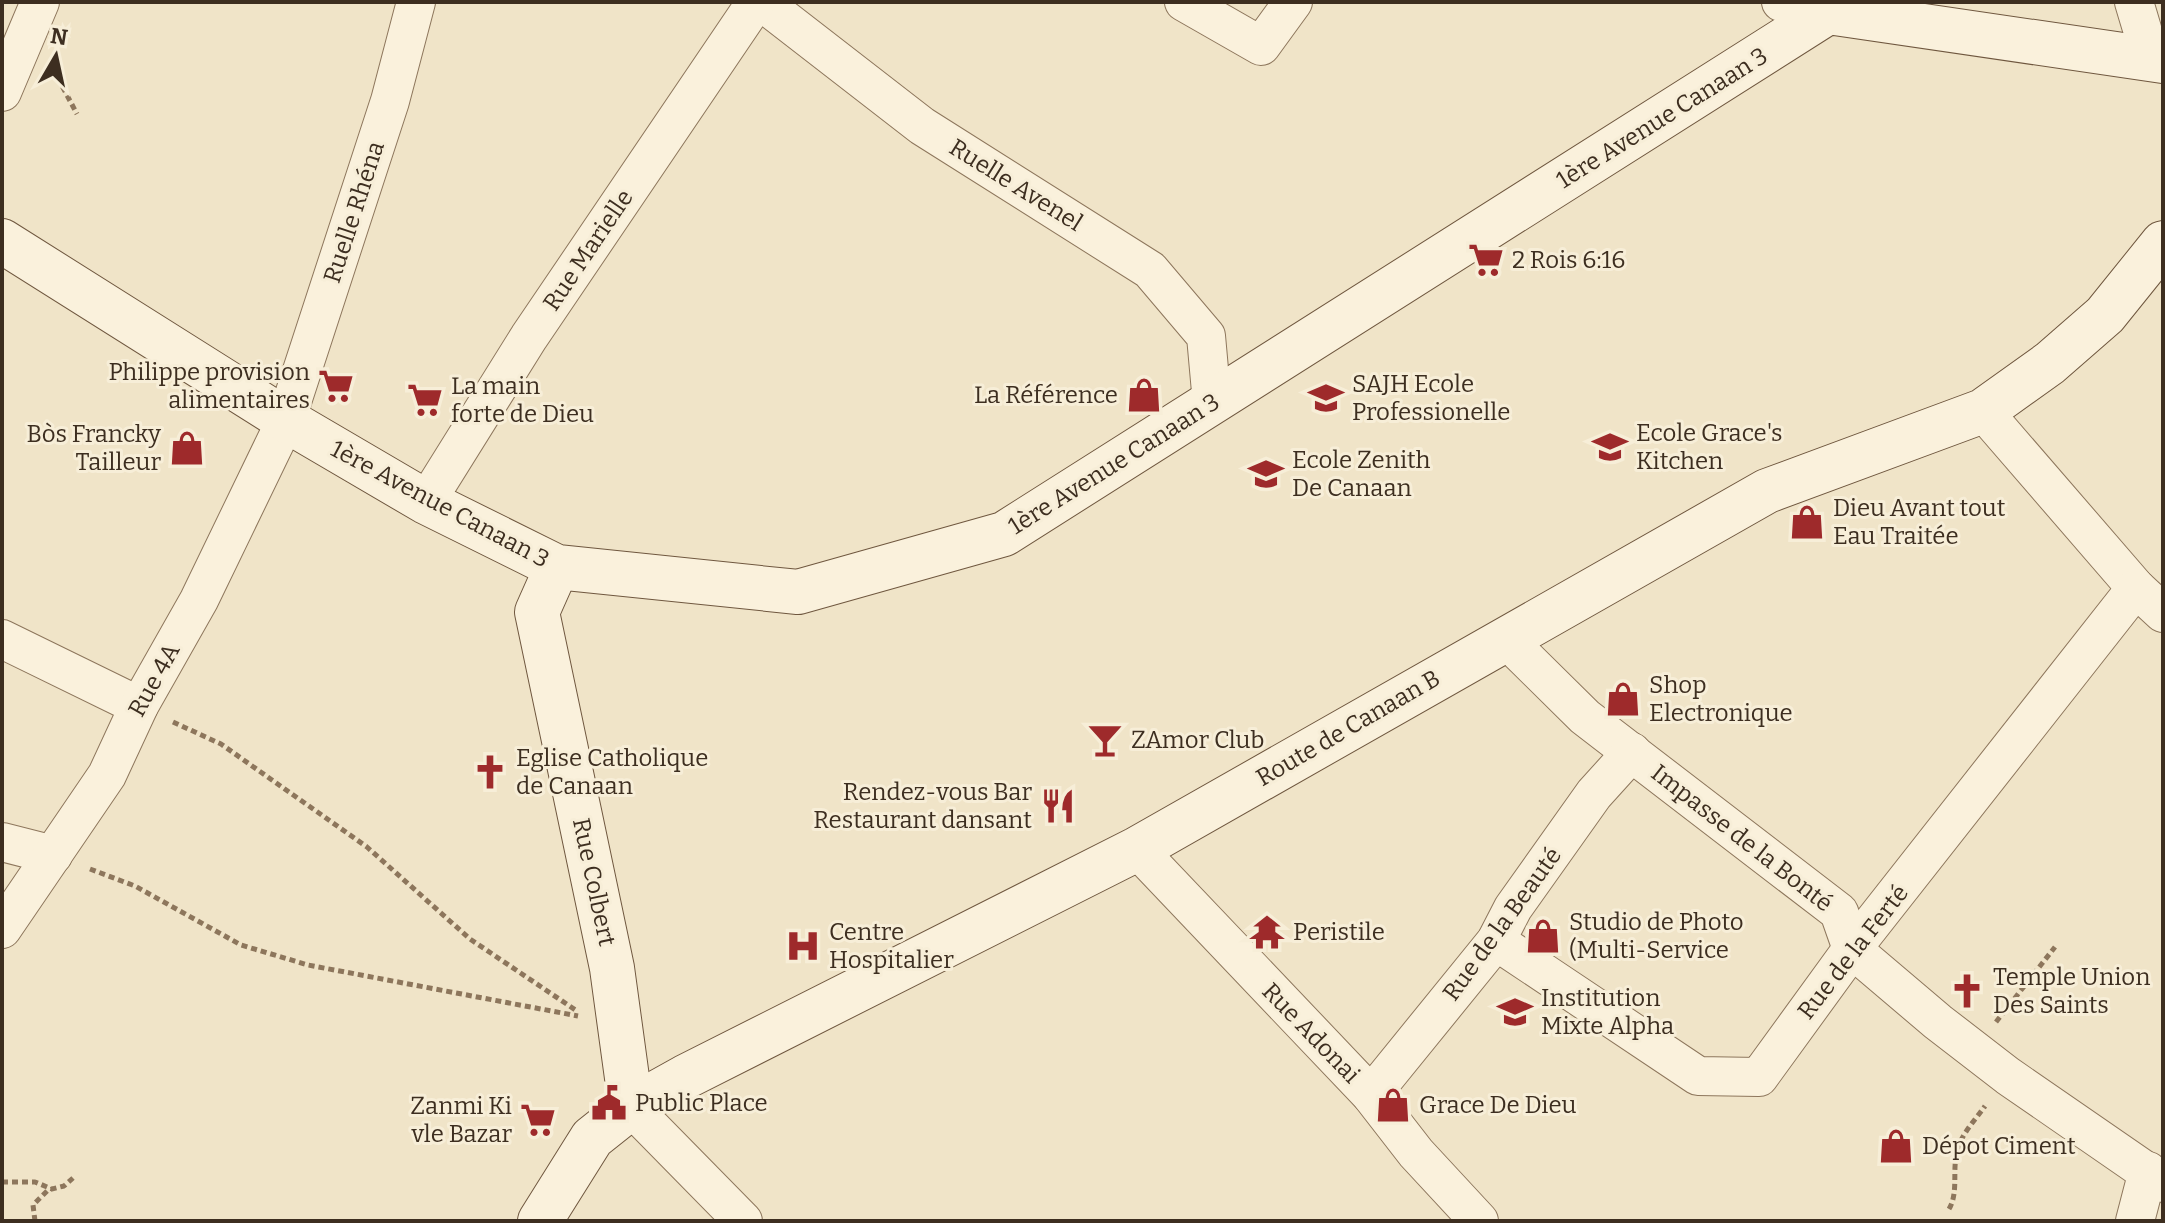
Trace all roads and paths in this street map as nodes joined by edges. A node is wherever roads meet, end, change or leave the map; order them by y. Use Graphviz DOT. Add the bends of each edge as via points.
graph roads {
  1 [pos="40,2"];
  2 [pos="416,2"];
  3 [pos="756,2"];
  4 [pos="762,2"];
  5 [pos="1184,2"];
  6 [pos="1293,2"];
  7 [pos="1781,2"];
  8 [pos="2134,2"];
  9 [pos="2163,5"];
  10 [pos="1828,12"];
  11 [pos="2157,60"];
  12 [pos="2,92"];
  13 [pos="2,241"];
  14 [pos="2163,243"];
  15 [pos="1212,403"];
  16 [pos="1983,411"];
  17 [pos="286,420"];
  18 [pos="426,502"];
  19 [pos="557,567"];
  20 [pos="2150,600"];
  21 [pos="1505,638"];
  22 [pos="2,639"];
  23 [pos="139,706"];
  24 [pos="1632,752"];
  25 [pos="2,842"];
  26 [pos="1137,849"];
  27 [pos="53,855"];
  28 [pos="2,929"];
  29 [pos="1496,941"];
  30 [pos="2055,947"];
  31 [pos="1852,949"];
  32 [pos="2019,994"];
  33 [pos="2008,1076"];
  34 [pos="1371,1095"];
  35 [pos="631,1107"];
  36 [pos="2155,1177"];
  37 [pos="73,1178"];
  38 [pos="2,1182"];
  39 [pos="52,1189"];
  40 [pos="1949,1209"];
  41 [pos="35,1221"];
  42 [pos="540,1221"];
  43 [pos="743,1221"];
  44 [pos="1479,1221"];
  45 [pos="2135,1221"];
  1 -- 12 [label="street"];
  2 -- 17 [label="street, Ruelle Rhéna" via="390,101"];
  3 -- 18 [label="street, Rue Marielle" via="529,337"];
  4 -- 15 [label="street, Ruelle Avenel" via="922,126 1150,270 1206,336"];
  5 -- 6 [label="street" via="1261,46"];
  7 -- 10 [label="street"];
  8 -- 11 [label="street"];
  9 -- 11 [label="street"];
  10 -- 11 [label="street"];
  10 -- 15 [label="street, 1ère Avenue Canaan 3"];
  13 -- 17 [label="street, 1ère Avenue Canaan 3"];
  14 -- 16 [label="street, Route de Canaan B" via="2105,315"];
  15 -- 19 [label="street, 1ère Avenue Canaan 3" via="1004,534 798,592"];
  16 -- 20 [label="street"];
  16 -- 21 [label="street, Route de Canaan B" via="1767,491"];
  17 -- 18 [label="street, 1ère Avenue Canaan 3"];
  17 -- 23 [label="street, Rue 4A" via="199,600"];
  18 -- 19 [label="street, 1ère Avenue Canaan 3"];
  19 -- 35 [label="street, Rue Colbert" via="537,612 612,968"];
  20 -- 31 [label="street, Rue de la Ferté"];
  21 -- 24 [label="street, Impasse de la Bonté" via="1585,717"];
  21 -- 26 [label="street, Route de Canaan B"];
  22 -- 23 [label="street"];
  23 -- 27 [label="street, Rue 4A" via="107,775"];
  23 -- 27 [label="path" via="221,744 367,847 470,939 587,1018 308,965 241,945 135,886"];
  24 -- 29 [label="street, Rue de la Beauté" via="1594,794 1513,908"];
  24 -- 31 [label="street, Impasse de la Bonté" via="1839,912"];
  25 -- 27 [label="street"];
  26 -- 34 [label="street, Rue Adonai"];
  26 -- 35 [label="street, Route de Canaan B"];
  27 -- 28 [label="street, Rue 4A"];
  29 -- 31 [label="street, Rue de la Ferté" via="1698,1076 1759,1077"];
  29 -- 34 [label="street, Rue de la Beauté"];
  30 -- 32 [label="path"];
  31 -- 33 [label="street"];
  33 -- 36 [label="street"];
  33 -- 40 [label="path" via="1962,1137"];
  34 -- 44 [label="street, Rue Adonai"];
  35 -- 42 [label="street, Route de Canaan B" via="592,1138"];
  35 -- 43 [label="street"];
  36 -- 45 [label="street"];
  37 -- 39 [label="path"];
  38 -- 39 [label="path" via="35,1182"];
  39 -- 41 [label="path" via="33,1205"];
}
